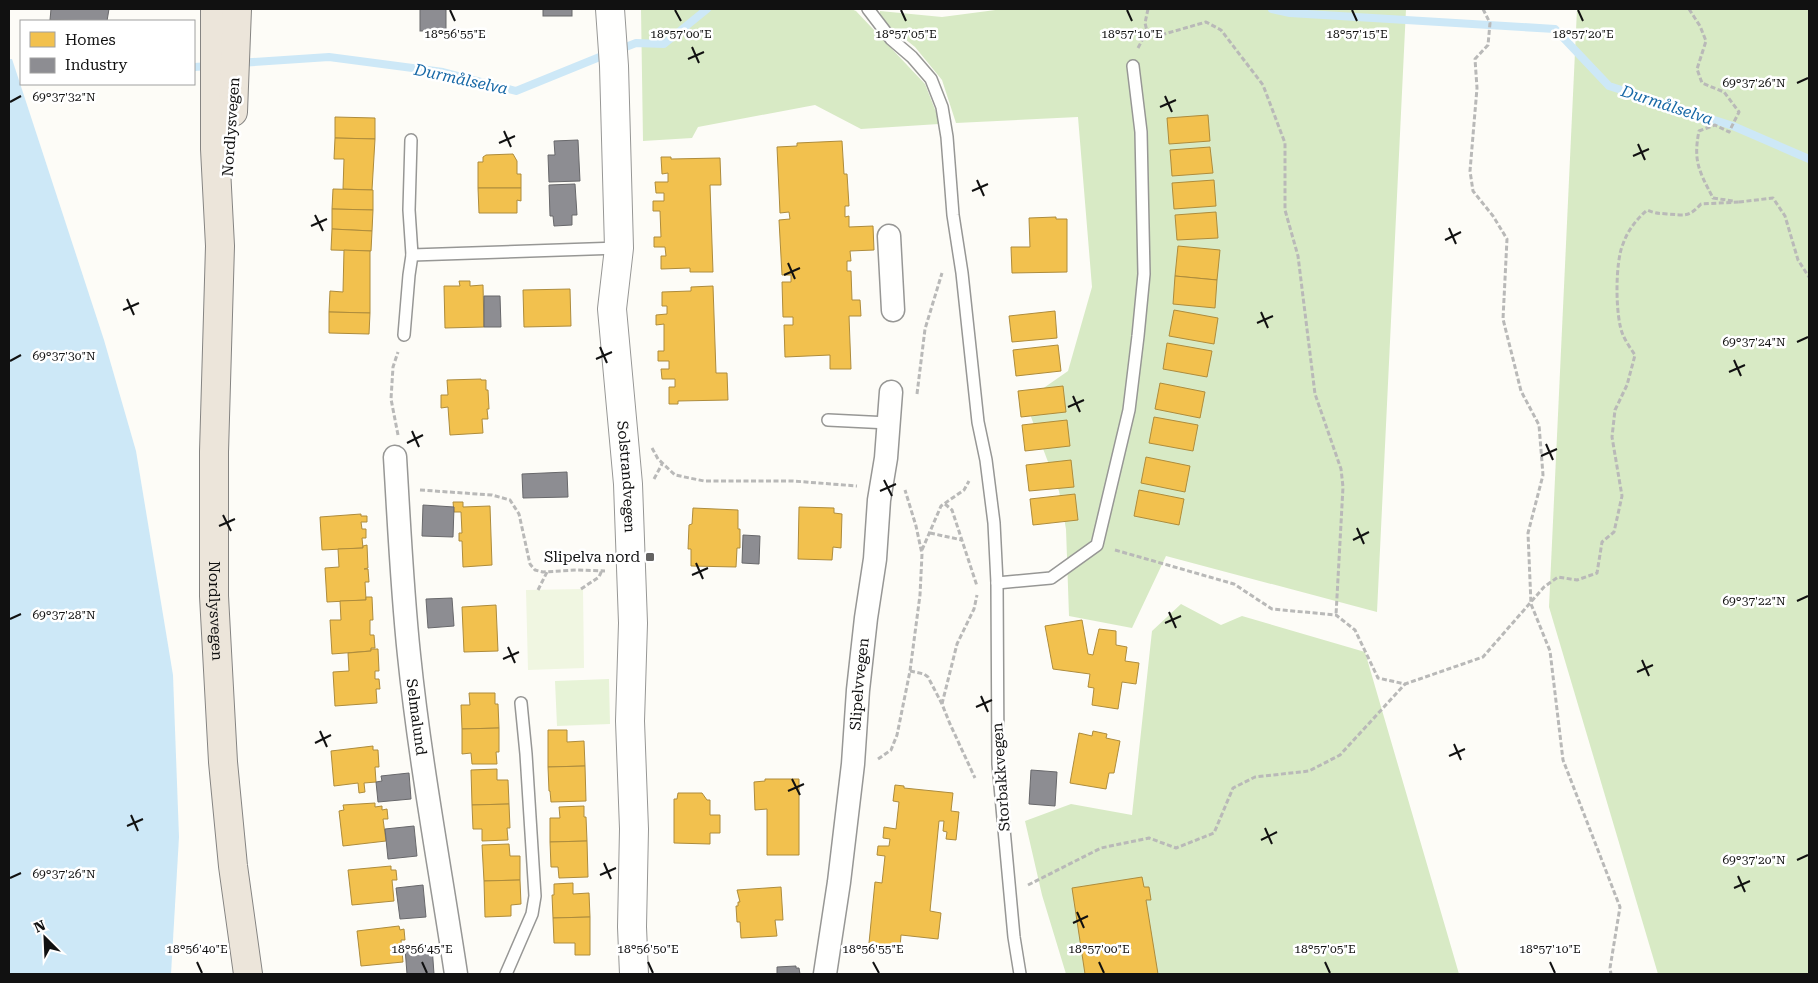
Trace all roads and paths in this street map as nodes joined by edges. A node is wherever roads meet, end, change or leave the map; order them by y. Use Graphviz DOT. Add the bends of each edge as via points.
graph roads {
  1 [pos="215,9"];
  2 [pos="237,9"];
  3 [pos="610,9"];
  4 [pos="868,9"];
  5 [pos="1148,9"];
  6 [pos="1483,9"];
  7 [pos="1689,9"];
  8 [pos="1133,66"];
  9 [pos="411,140"];
  10 [pos="1741,202"];
  11 [pos="889,236"];
  12 [pos="220,246"];
  13 [pos="619,248"];
  14 [pos="957,248"];
  15 [pos="412,255"];
  16 [pos="1809,277"];
  17 [pos="893,310"];
  18 [pos="404,335"];
  19 [pos="891,392"];
  20 [pos="916,396"];
  21 [pos="828,420"];
  22 [pos="889,423"];
  23 [pos="623,437"];
  24 [pos="395,457"];
  25 [pos="986,460"];
  26 [pos="881,485"];
  27 [pos="397,494"];
  28 [pos="945,504"];
  29 [pos="930,533"];
  30 [pos="962,540"];
  31 [pos="1097,545"];
  32 [pos="922,551"];
  33 [pos="602,570"];
  34 [pos="547,571"];
  35 [pos="631,572"];
  36 [pos="997,583"];
  37 [pos="580,589"];
  38 [pos="538,590"];
  39 [pos="1531,604"];
  40 [pos="1336,615"];
  41 [pos="910,671"];
  42 [pos="1405,684"];
  43 [pos="521,703"];
  44 [pos="942,704"];
  45 [pos="852,770"];
  46 [pos="974,778"];
  47 [pos="1010,894"];
  48 [pos="248,974"];
  49 [pos="456,974"];
  50 [pos="506,974"];
  51 [pos="634,974"];
  52 [pos="825,974"];
  53 [pos="1020,974"];
  54 [pos="1611,974"];
  1 -- 12 [label="highway, Nordlysvegen" via="215,149"];
  2 -- 12 [label="highway, Nordlysvegen" via="231,147"];
  3 -- 13 [label="street, Solstrandvegen"];
  4 -- 14 [label="lane, Storbakkvegen" via="891,38 922,67 936,90 948,136"];
  5 -- 40 [label="path" via="1147,31 1161,35 1206,22 1221,30 1262,85 1284,143 1284,210 1298,256 1315,394 1342,469"];
  6 -- 39 [label="path" via="1490,23 1488,45 1474,60 1477,88 1470,171 1473,191 1507,239 1503,319 1521,391 1539,425 1543,475 1528,533"];
  7 -- 10 [label="path" via="1706,42 1697,69 1702,83 1724,92 1739,112 1728,132 1716,125 1699,131 1696,148 1699,170 1713,198"];
  8 -- 31 [label="lane" via="1141,132 1144,274 1129,410"];
  9 -- 15 [label="lane"];
  10 -- 16 [label="path" via="1773,198 1785,216 1798,260"];
  10 -- 39 [label="path" via="1701,204 1692,213 1682,216 1658,215 1647,210 1634,222 1622,246 1617,275 1622,334 1635,355 1615,410 1612,436 1622,496 1614,532 1602,542 1597,573 1577,580 1558,577 1544,587"];
  11 -- 17 [label="street"];
  12 -- 48 [label="highway, Nordlysvegen" via="214,452 215,606 222,762"];
  13 -- 15 [label="lane"];
  13 -- 23 [label="street, Solstrandvegen" via="612,309"];
  14 -- 20 [label="path" via="948,259 932,303 921,349"];
  14 -- 25 [label="lane, Storbakkvegen" via="978,422"];
  15 -- 18 [label="lane"];
  18 -- 24 [label="path" via="393,367 391,399 398,430"];
  19 -- 22 [label="street, Slipelvvegen"];
  21 -- 22 [label="lane"];
  22 -- 26 [label="street, Slipelvvegen"];
  23 -- 26 [label="path" via="646,435 658,459 674,475 704,481"];
  23 -- 35 [label="street, Solstrandvegen"];
  24 -- 27 [label="street, Selmalund"];
  25 -- 28 [label="path" via="973,471 964,490"];
  25 -- 36 [label="lane, Storbakkvegen"];
  26 -- 32 [label="path" via="902,486 907,492"];
  26 -- 45 [label="street, Slipelvvegen"];
  27 -- 34 [label="path" via="419,490 492,495 510,500 519,514 530,564 535,570"];
  27 -- 49 [label="street, Selmalund" via="409,656"];
  28 -- 29 [label="path" via="937,512"];
  28 -- 30 [label="path" via="952,510"];
  29 -- 30 [label="path"];
  29 -- 32 [label="path"];
  30 -- 44 [label="path" via="978,594 957,644"];
  31 -- 36 [label="lane" via="1051,578"];
  31 -- 40 [label="path" via="1234,584 1272,609"];
  32 -- 41 [label="path"];
  33 -- 34 [label="path"];
  33 -- 35 [label="path"];
  33 -- 37 [label="path" via="599,577"];
  34 -- 38 [label="path"];
  35 -- 51 [label="street, Solstrandvegen"];
  36 -- 47 [label="lane, Storbakkvegen" via="997,746"];
  39 -- 42 [label="path" via="1483,657"];
  39 -- 54 [label="path" via="1550,652 1563,760 1620,907"];
  40 -- 42 [label="path" via="1355,630 1378,678"];
  41 -- 44 [label="path" via="928,677"];
  41 -- 45 [label="path" via="891,750 866,768"];
  42 -- 47 [label="path" via="1340,755 1309,771 1255,777 1233,788 1214,833 1176,848 1149,838 1101,848"];
  43 -- 50 [label="lane" via="535,896 532,914"];
  44 -- 46 [label="path"];
  45 -- 52 [label="street, Slipelvvegen"];
  47 -- 53 [label="lane, Storbakkvegen"];
}
